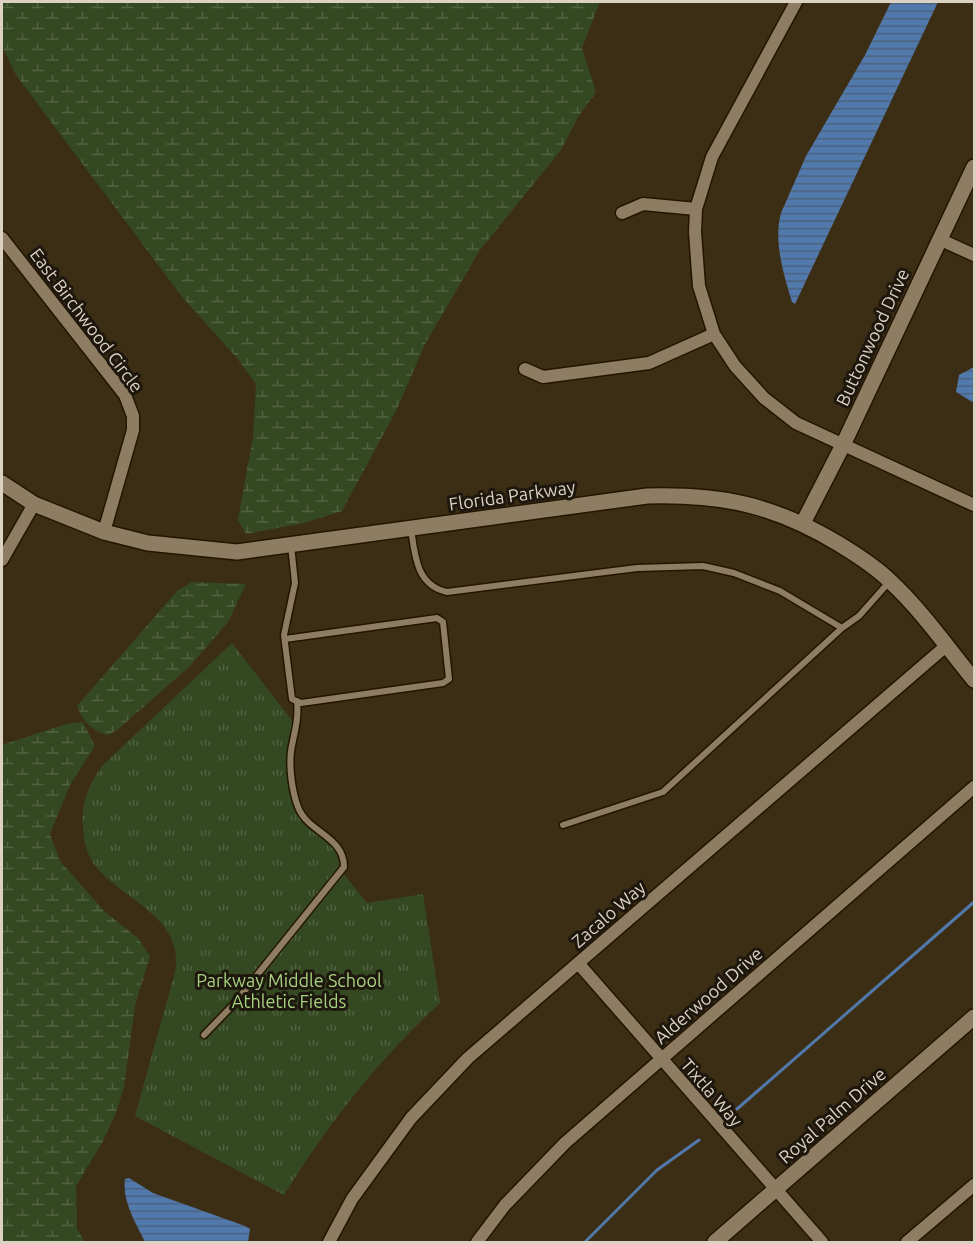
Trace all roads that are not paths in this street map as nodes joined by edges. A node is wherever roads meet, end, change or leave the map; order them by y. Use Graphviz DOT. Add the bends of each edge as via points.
graph roads {
  1 [pos="796,2"];
  2 [pos="975,167"];
  3 [pos="696,209"];
  4 [pos="622,213"];
  5 [pos="2,238"];
  6 [pos="939,239"];
  7 [pos="975,255"];
  8 [pos="714,334"];
  9 [pos="525,369"];
  10 [pos="843,445"];
  11 [pos="2,483"];
  12 [pos="34,504"];
  13 [pos="975,506"];
  14 [pos="803,523"];
  15 [pos="411,528"];
  16 [pos="104,532"];
  17 [pos="291,545"];
  18 [pos="2,560"];
  19 [pos="891,581"];
  20 [pos="842,628"];
  21 [pos="285,639"];
  22 [pos="946,646"];
  23 [pos="975,680"];
  24 [pos="297,701"];
  25 [pos="975,787"];
  26 [pos="563,825"];
  27 [pos="578,963"];
  28 [pos="975,1017"];
  29 [pos="204,1035"];
  30 [pos="660,1061"];
  31 [pos="975,1185"];
  32 [pos="775,1191"];
  33 [pos="329,1242"];
  34 [pos="477,1242"];
  35 [pos="715,1242"];
  36 [pos="822,1242"];
  37 [pos="907,1242"];
  1 -- 3 [label="street" via="715,150"];
  2 -- 6 [label="street, Buttonwood Drive"];
  3 -- 4 [label="street" via="643,204"];
  3 -- 8 [label="street" via="699,286"];
  5 -- 16 [label="street, East Birchwood Circle" via="125,395 133,416 129,447"];
  6 -- 7 [label="street"];
  6 -- 10 [label="street, Buttonwood Drive"];
  8 -- 9 [label="street" via="648,363 543,377"];
  8 -- 10 [label="street" via="735,366 764,398 796,423"];
  10 -- 13 [label="street"];
  10 -- 14 [label="street, Buttonwood Drive"];
  11 -- 12 [label="street, Florida Parkway"];
  12 -- 16 [label="street, Florida Parkway"];
  12 -- 18 [label="street"];
  14 -- 15 [label="street, Florida Parkway" via="731,500 680,495 647,496"];
  14 -- 19 [label="street, Florida Parkway" via="853,552"];
  15 -- 17 [label="street, Florida Parkway"];
  15 -- 20 [label="lane" via="419,572 439,590 456,593 637,568 703,566 741,575 780,591"];
  16 -- 17 [label="street, Florida Parkway" via="148,543 237,552"];
  17 -- 21 [label="lane" via="296,584"];
  19 -- 20 [label="lane" via="860,616"];
  19 -- 22 [label="street, Florida Parkway"];
  20 -- 26 [label="lane" via="663,792"];
  21 -- 24 [label="lane" via="292,699"];
  21 -- 24 [label="lane" via="437,618 443,622 450,672 443,683"];
  22 -- 23 [label="street, Florida Parkway"];
  22 -- 27 [label="street, Zacalo Way"];
  24 -- 29 [label="lane" via="299,721 291,763 298,808 342,850 344,867 233,1005"];
  25 -- 30 [label="street, Alderwood Drive"];
  27 -- 30 [label="street, Tixtla Way"];
  27 -- 33 [label="street, Zacalo Way" via="468,1058 411,1118 352,1199"];
  28 -- 32 [label="street, Royal Palm Drive"];
  30 -- 32 [label="street, Tixtla Way"];
  30 -- 34 [label="street, Alderwood Drive" via="565,1143 505,1205"];
  31 -- 37 [label="street"];
  32 -- 35 [label="street, Royal Palm Drive"];
  32 -- 36 [label="street, Tixtla Way"];
}
